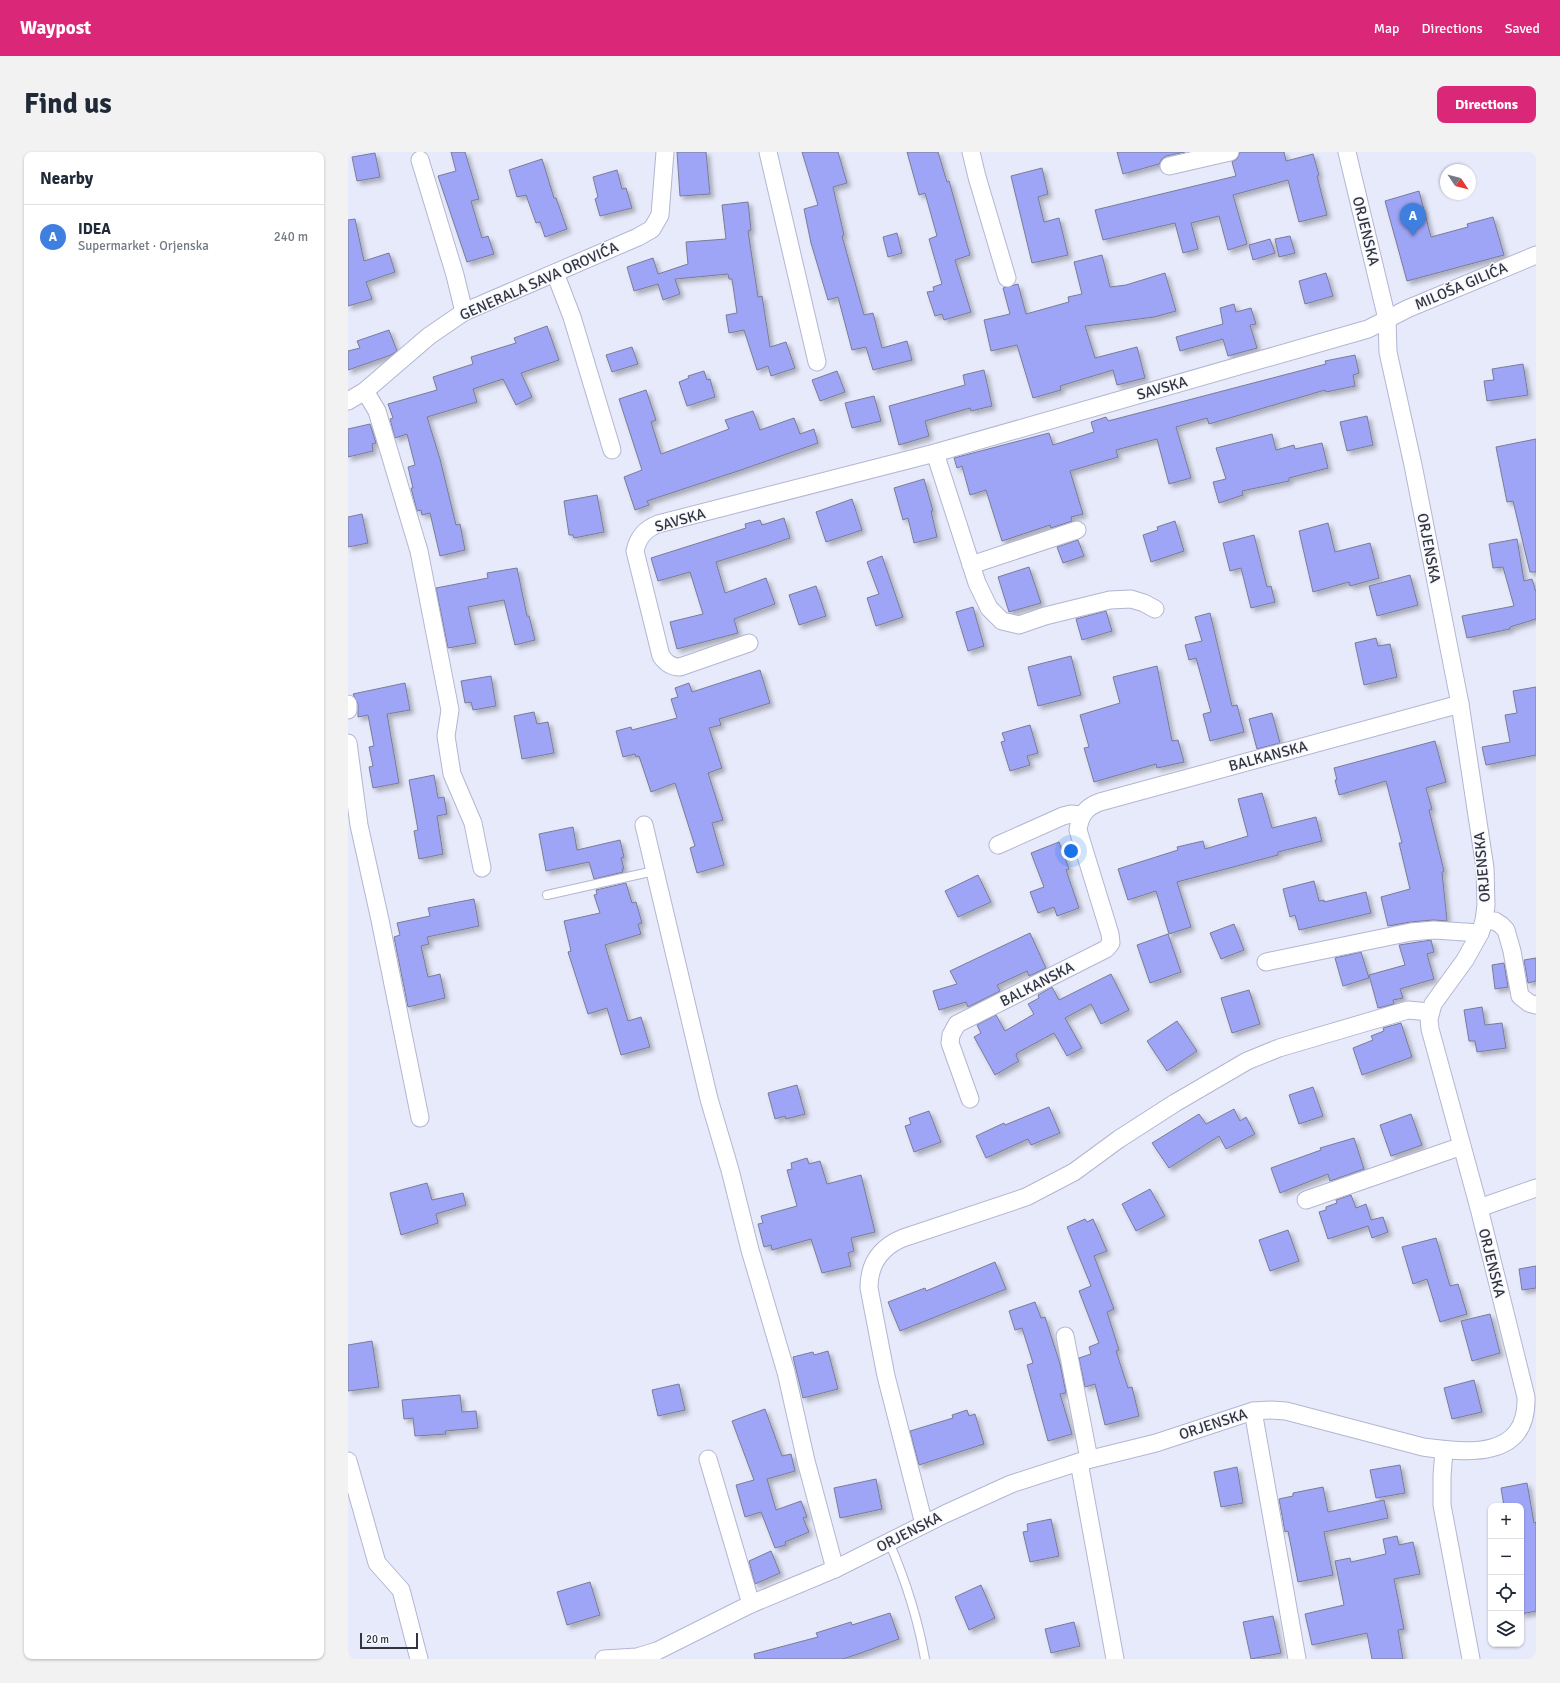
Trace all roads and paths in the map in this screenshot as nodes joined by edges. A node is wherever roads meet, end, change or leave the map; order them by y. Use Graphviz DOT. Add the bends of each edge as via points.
graph roads {
  1 [pos="665,152"];
  2 [pos="768,152"];
  3 [pos="971,152"];
  4 [pos="1230,152"];
  5 [pos="1347,152"];
  6 [pos="420,160"];
  7 [pos="1171,161"];
  8 [pos="1536,254"];
  9 [pos="555,273"];
  10 [pos="1007,278"];
  11 [pos="464,312"];
  12 [pos="1387,319"];
  13 [pos="817,362"];
  14 [pos="366,391"];
  15 [pos="348,401"];
  16 [pos="612,450"];
  17 [pos="935,453"];
  18 [pos="1077,530"];
  19 [pos="971,565"];
  20 [pos="1155,609"];
  21 [pos="749,643"];
  22 [pos="348,704"];
  23 [pos="1460,704"];
  24 [pos="348,710"];
  25 [pos="348,743"];
  26 [pos="1081,816"];
  27 [pos="644,825"];
  28 [pos="998,845"];
  29 [pos="482,868"];
  30 [pos="654,871"];
  31 [pos="547,895"];
  32 [pos="1482,927"];
  33 [pos="1266,962"];
  34 [pos="1536,1005"];
  35 [pos="1430,1012"];
  36 [pos="970,1099"];
  37 [pos="420,1118"];
  38 [pos="1462,1146"];
  39 [pos="1536,1188"];
  40 [pos="1306,1200"];
  41 [pos="1478,1208"];
  42 [pos="1065,1336"];
  43 [pos="1253,1411"];
  44 [pos="1444,1450"];
  45 [pos="708,1459"];
  46 [pos="1084,1460"];
  47 [pos="348,1461"];
  48 [pos="924,1524"];
  49 [pos="889,1542"];
  50 [pos="835,1569"];
  51 [pos="751,1604"];
  52 [pos="419,1659"];
  53 [pos="604,1659"];
  54 [pos="925,1659"];
  55 [pos="1115,1659"];
  56 [pos="1297,1659"];
  57 [pos="1471,1659"];
  1 -- 9 [label="street, GENERALA SAVA OROVIĆA" via="660,215 652,229"];
  2 -- 13 [label="street"];
  3 -- 10 [label="street"];
  4 -- 7 [label="street"];
  5 -- 12 [label="street, ORJENSKA"];
  6 -- 11 [label="street"];
  8 -- 12 [label="street, MILOŠA GILIĆA"];
  9 -- 11 [label="street, GENERALA SAVA OROVIĆA"];
  9 -- 16 [label="street" via="574,324"];
  11 -- 14 [label="street, GENERALA SAVA OROVIĆA" via="429,336"];
  12 -- 17 [label="street, SAVSKA" via="1368,328"];
  12 -- 23 [label="street, ORJENSKA" via="1388,352"];
  14 -- 15 [label="street, GENERALA SAVA OROVIĆA"];
  14 -- 29 [label="street" via="377,411 419,551 450,710 446,736 452,774 473,823"];
  17 -- 19 [label="street"];
  17 -- 21 [label="street, SAVSKA" via="658,524 645,532 635,551 661,656 665,662 680,667"];
  18 -- 19 [label="street"];
  19 -- 20 [label="street" via="989,608 1002,621 1009,624 1019,625 1110,600 1131,600"];
  22 -- 24 [label="street"];
  23 -- 26 [label="street, BALKANSKA" via="1100,802 1092,805"];
  23 -- 32 [label="street, ORJENSKA" via="1485,868 1486,905"];
  25 -- 37 [label="street" via="359,825"];
  26 -- 28 [label="street" via="1063,816"];
  26 -- 36 [label="street, BALKANSKA" via="1078,830 1080,840 1111,943 1106,949 957,1024 950,1043"];
  27 -- 30 [label="street"];
  30 -- 31 [label="lane"];
  30 -- 50 [label="street" via="709,1099 786,1372 806,1461"];
  32 -- 33 [label="street" via="1411,932"];
  32 -- 34 [label="street" via="1495,921 1506,930 1520,996"];
  32 -- 35 [label="street, ORJENSKA" via="1465,960"];
  35 -- 38 [label="street, ORJENSKA" via="1430,1029"];
  35 -- 48 [label="street" via="1408,1010 1279,1048 1247,1061 1175,1103 1074,1172 1026,1197 892,1242 882,1250 873,1263 868,1288 886,1376"];
  38 -- 40 [label="street"];
  38 -- 41 [label="street, ORJENSKA"];
  39 -- 41 [label="street"];
  41 -- 44 [label="street, ORJENSKA" via="1527,1409 1516,1434 1500,1446 1481,1450"];
  42 -- 46 [label="street"];
  43 -- 44 [label="street, ORJENSKA" via="1286,1411"];
  43 -- 46 [label="street, ORJENSKA" via="1156,1443"];
  43 -- 56 [label="street"];
  44 -- 57 [label="street" via="1442,1505"];
  45 -- 51 [label="street"];
  46 -- 48 [label="street, ORJENSKA" via="1011,1484"];
  46 -- 55 [label="street"];
  47 -- 52 [label="street" via="378,1563 401,1590"];
  48 -- 49 [label="street, ORJENSKA"];
  49 -- 50 [label="street, ORJENSKA"];
  49 -- 54 [label="lane" via="920,1635"];
  50 -- 51 [label="street, ORJENSKA"];
  51 -- 53 [label="street, ORJENSKA" via="657,1651 637,1657"];
}
